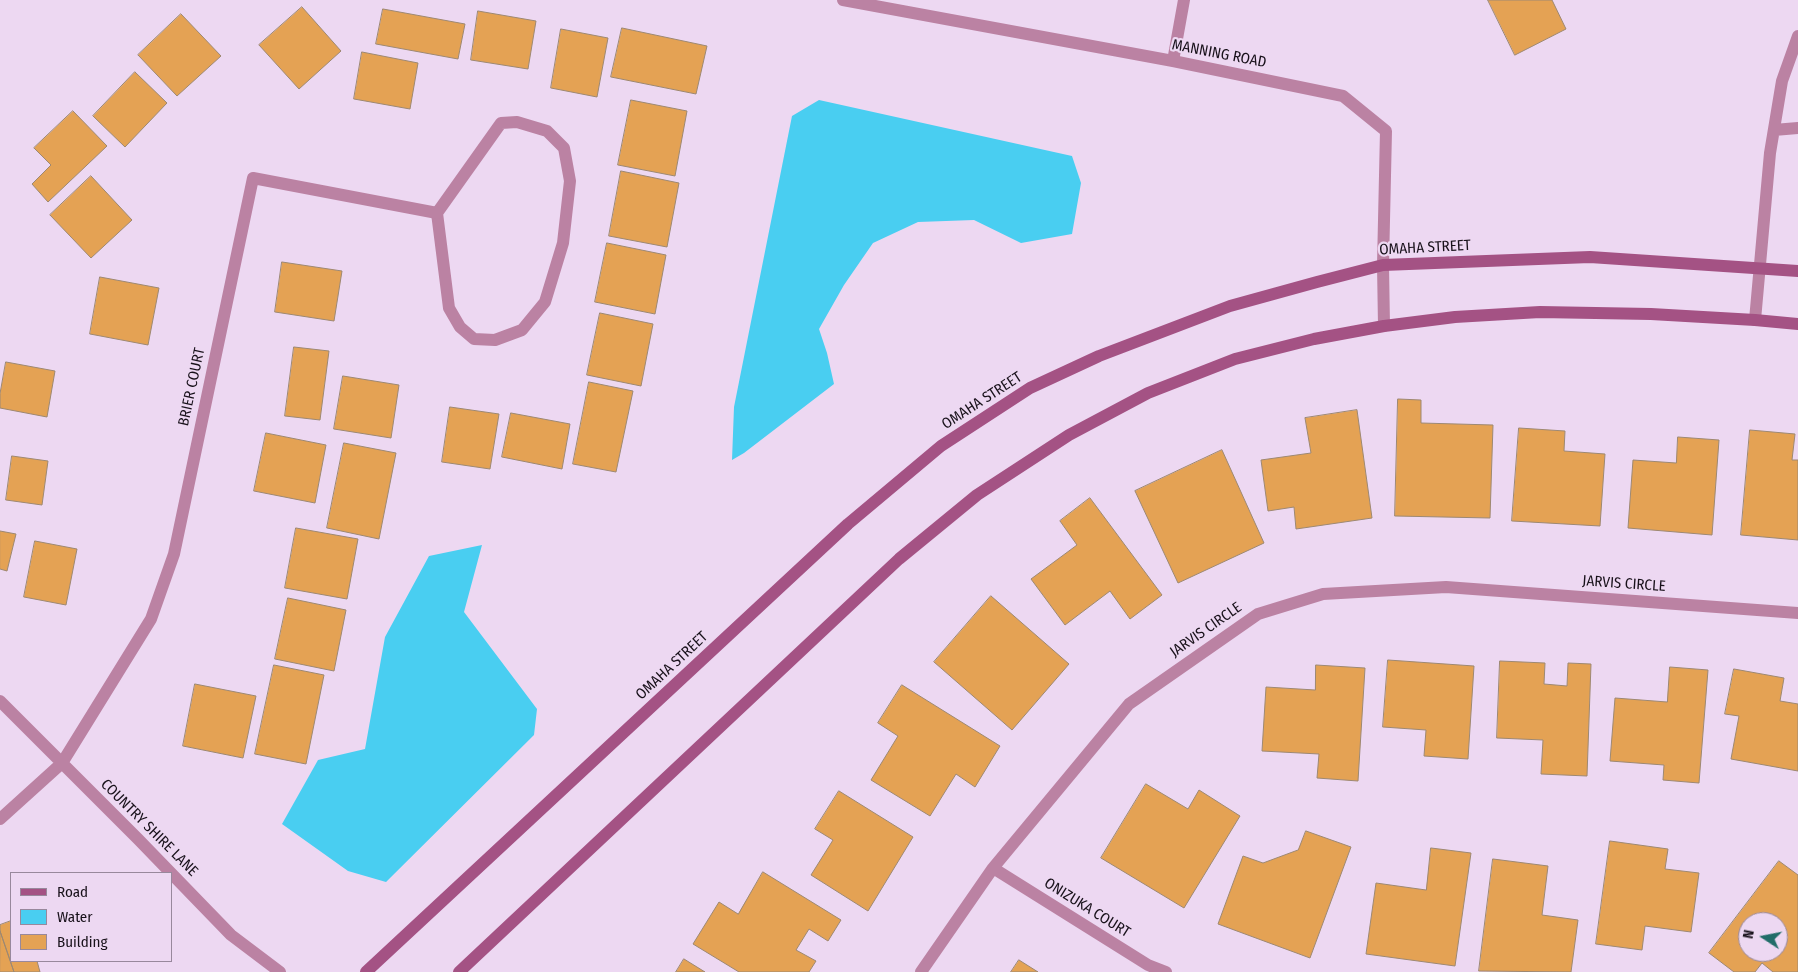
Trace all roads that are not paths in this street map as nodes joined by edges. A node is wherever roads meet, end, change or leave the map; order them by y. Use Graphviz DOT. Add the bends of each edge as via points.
graph roads {
  1 [pos="843,0"];
  2 [pos="1184,0"];
  3 [pos="1798,36"];
  4 [pos="1173,61"];
  5 [pos="1798,128"];
  6 [pos="1774,130"];
  7 [pos="437,212"];
  8 [pos="1383,265"];
  9 [pos="1759,268"];
  10 [pos="1798,271"];
  11 [pos="1755,320"];
  12 [pos="1798,324"];
  13 [pos="1384,326"];
  14 [pos="1798,613"];
  15 [pos="0,701"];
  16 [pos="62,763"];
  17 [pos="0,819"];
  18 [pos="993,868"];
  19 [pos="169,872"];
  20 [pos="172,875"];
  21 [pos="280,972"];
  22 [pos="366,972"];
  23 [pos="459,972"];
  24 [pos="920,972"];
  25 [pos="1166,972"];
  1 -- 4 [label="street, MANNING ROAD"];
  2 -- 4 [label="street"];
  3 -- 6 [label="street" via="1782,81"];
  4 -- 8 [label="street, MANNING ROAD" via="1343,96 1386,131"];
  5 -- 6 [label="street"];
  6 -- 9 [label="street"];
  7 -- 7 [label="street" via="501,123 517,122 547,131 564,148 570,181 563,243 545,302 522,330 495,340 474,339 460,327 450,308"];
  7 -- 16 [label="street, BRIER COURT" via="253,178 174,554 151,619"];
  8 -- 9 [label="main road, OMAHA STREET" via="1590,257"];
  8 -- 13 [label="street, MANNING ROAD"];
  8 -- 22 [label="main road, OMAHA STREET" via="1230,306 1099,356 1030,388 941,446 848,524"];
  9 -- 10 [label="main road, OMAHA STREET"];
  9 -- 11 [label="street"];
  11 -- 12 [label="main road"];
  11 -- 13 [label="main road" via="1540,312"];
  13 -- 23 [label="main road" via="1235,359 1148,393 1069,436 978,495 899,559"];
  14 -- 18 [label="street, JARVIS CIRCLE" via="1446,587 1323,594 1258,614 1129,704"];
  15 -- 16 [label="street, COUNTRY SHIRE LANE"];
  16 -- 17 [label="street"];
  16 -- 19 [label="street, COUNTRY SHIRE LANE"];
  18 -- 24 [label="street, JARVIS CIRCLE"];
  18 -- 25 [label="street, ONIZUKA COURT" via="1148,965"];
  20 -- 21 [label="street, COUNTRY SHIRE LANE" via="231,935"];
}
